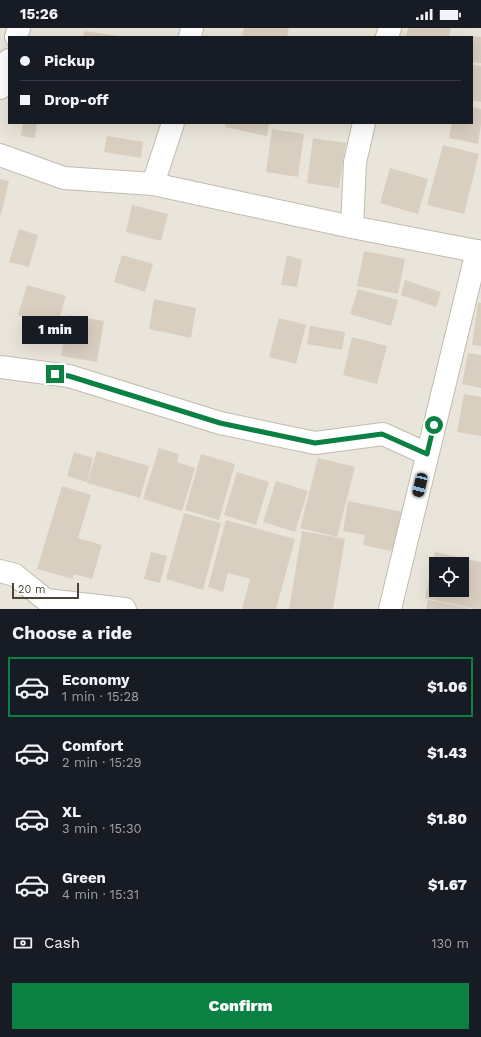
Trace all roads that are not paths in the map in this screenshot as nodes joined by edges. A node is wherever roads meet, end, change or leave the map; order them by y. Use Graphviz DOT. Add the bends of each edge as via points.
graph roads {
  1 [pos="8,63"];
  2 [pos="0,88"];
  3 [pos="173,124"];
  4 [pos="364,124"];
  5 [pos="0,155"];
  6 [pos="153,184"];
  7 [pos="352,227"];
  8 [pos="479,252"];
  9 [pos="0,367"];
  10 [pos="427,454"];
  11 [pos="0,571"];
  12 [pos="125,609"];
  13 [pos="390,609"];
  1 -- 2 [label="street"];
  3 -- 6 [label="street"];
  4 -- 7 [label="street" via="355,162"];
  5 -- 6 [label="street" via="64,178"];
  6 -- 7 [label="street"];
  7 -- 8 [label="street"];
  8 -- 10 [label="street"];
  9 -- 10 [label="street" via="69,376 220,423 315,443 382,434"];
  10 -- 13 [label="street"];
  11 -- 12 [label="street" via="15,576 46,600"];
}
